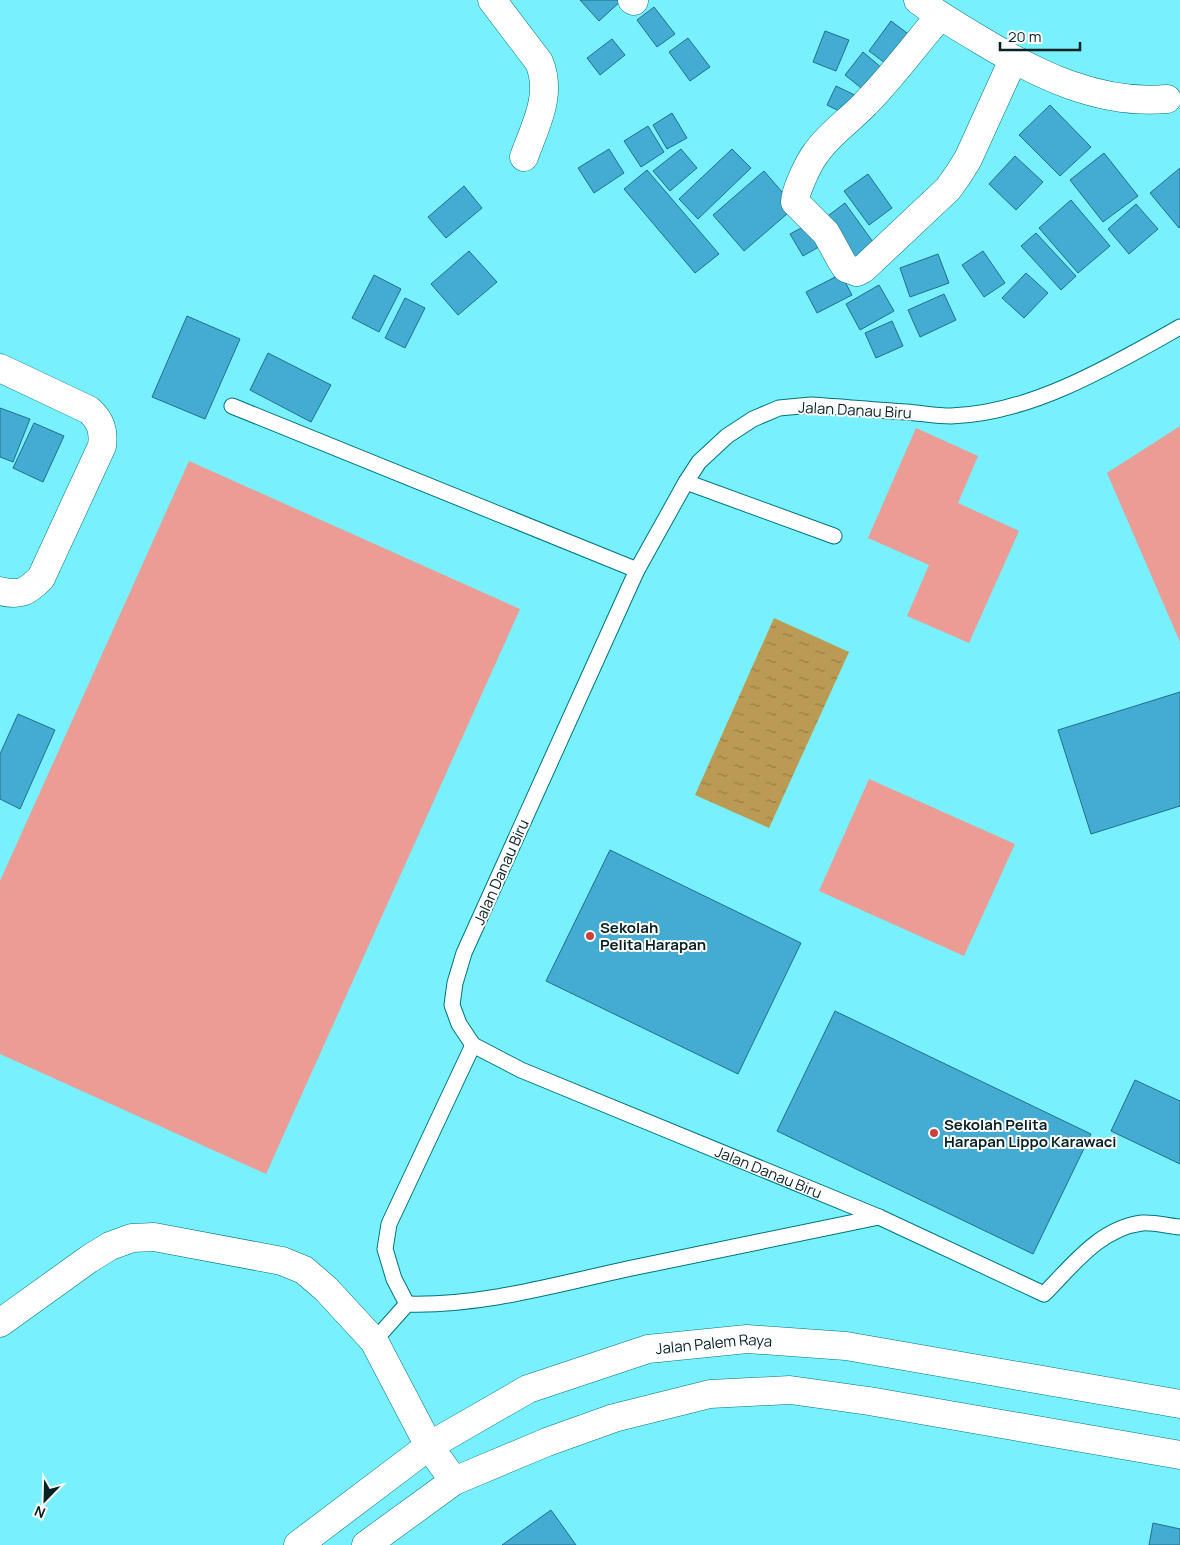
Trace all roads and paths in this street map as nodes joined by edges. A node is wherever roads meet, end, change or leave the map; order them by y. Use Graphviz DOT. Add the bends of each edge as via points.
graph roads {
  1 [pos="492,0"];
  2 [pos="918,0"];
  3 [pos="940,16"];
  4 [pos="1013,60"];
  5 [pos="1167,99"];
  6 [pos="524,157"];
  7 [pos="1180,327"];
  8 [pos="0,368"];
  9 [pos="232,406"];
  10 [pos="686,482"];
  11 [pos="834,536"];
  12 [pos="637,570"];
  13 [pos="0,591"];
  14 [pos="473,1045"];
  15 [pos="879,1217"];
  16 [pos="1180,1227"];
  17 [pos="407,1304"];
  18 [pos="0,1323"];
  19 [pos="374,1341"];
  20 [pos="1180,1404"];
  21 [pos="429,1446"];
  22 [pos="1180,1455"];
  23 [pos="454,1482"];
  24 [pos="298,1545"];
  25 [pos="366,1545"];
  1 -- 6 [label="street" via="542,68 542,109"];
  2 -- 3 [label="street"];
  3 -- 4 [label="street"];
  3 -- 4 [label="street" via="852,119 821,146 798,186 795,202 826,233 842,262 852,271 863,269 948,189 968,159"];
  4 -- 5 [label="street" via="1073,87 1095,93 1122,98"];
  7 -- 10 [label="lane, Jalan Danau Biru" via="1113,365 1044,396 985,412 951,416 811,405 779,408 753,419 727,436 698,462"];
  8 -- 13 [label="street" via="90,410 97,418 103,435 102,446 41,578 20,593"];
  9 -- 12 [label="lane"];
  10 -- 11 [label="lane"];
  10 -- 12 [label="lane, Jalan Danau Biru"];
  12 -- 14 [label="lane, Jalan Danau Biru" via="464,953 452,1005 459,1024"];
  14 -- 15 [label="lane, Jalan Danau Biru" via="521,1070"];
  14 -- 17 [label="lane" via="390,1224 386,1249 394,1279"];
  15 -- 16 [label="lane, Jalan Danau Biru" via="1044,1294 1103,1237 1122,1227 1143,1223"];
  15 -- 17 [label="lane" via="490,1300"];
  17 -- 19 [label="lane"];
  18 -- 19 [label="street" via="110,1246 132,1238 154,1237 266,1257 304,1270"];
  19 -- 21 [label="street"];
  20 -- 21 [label="street, Jalan Palem Raya" via="846,1346 747,1339 648,1350 528,1389"];
  21 -- 23 [label="street"];
  21 -- 24 [label="street, Jalan Palem Raya"];
  22 -- 23 [label="street" via="790,1390 710,1394 614,1418"];
  23 -- 25 [label="street"];
}
